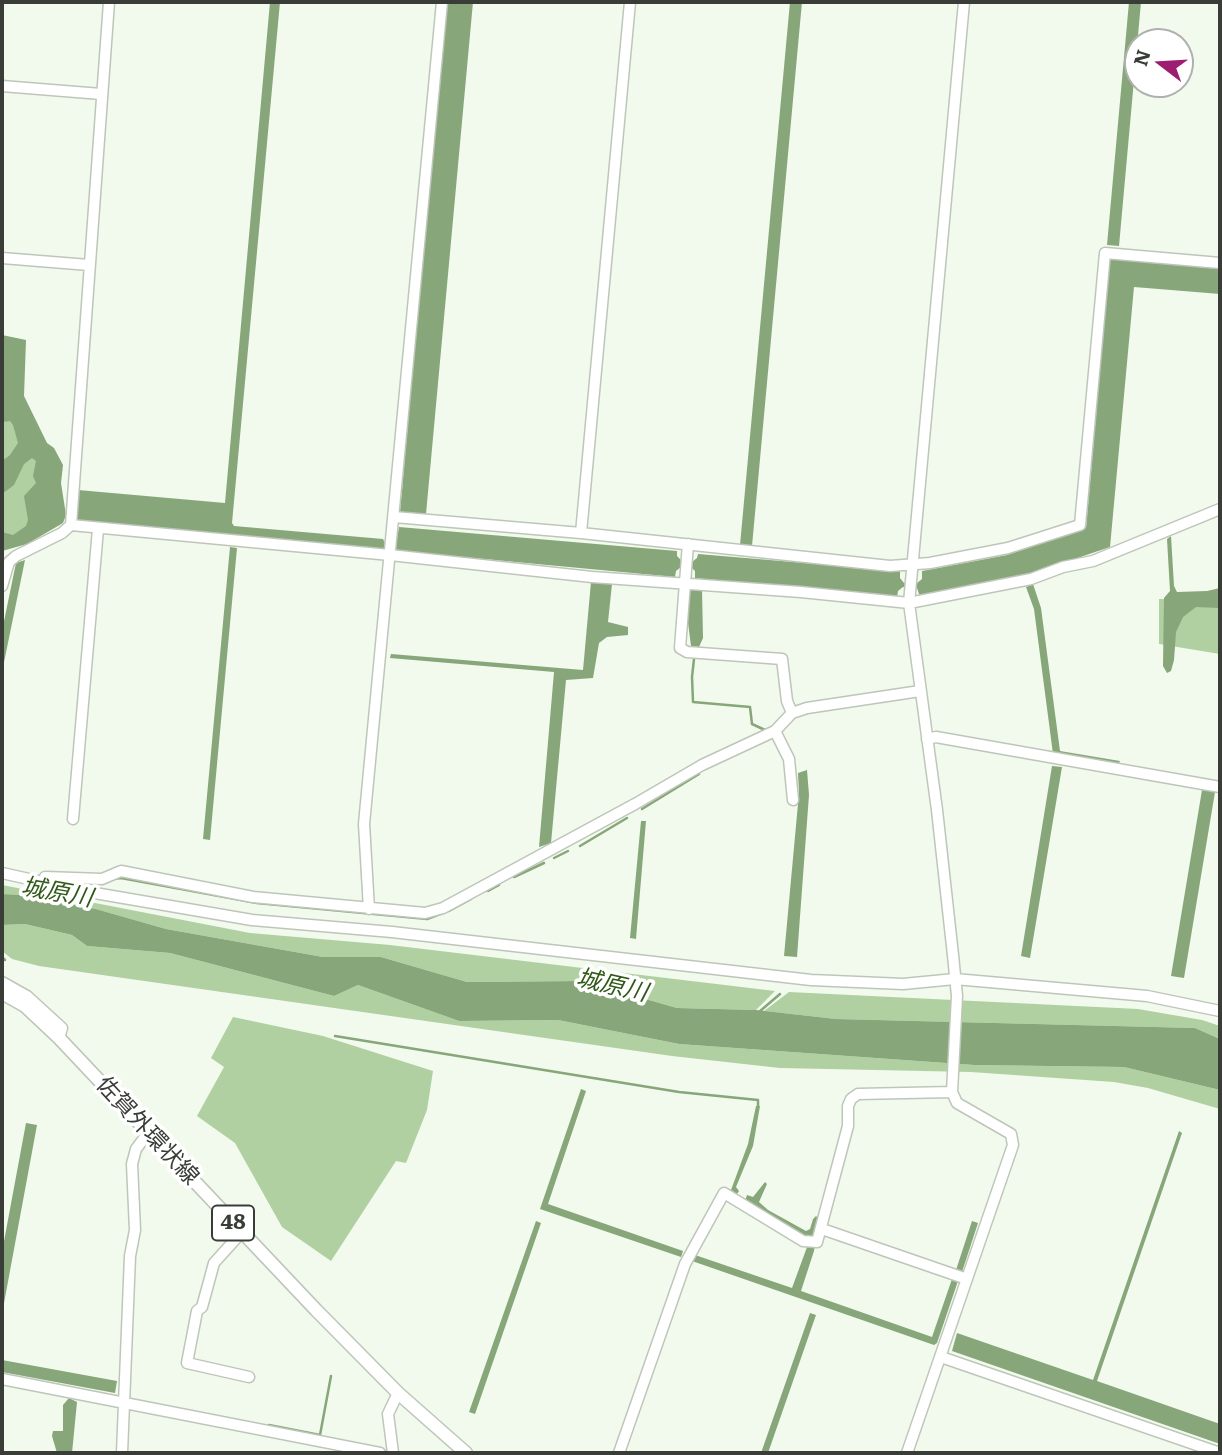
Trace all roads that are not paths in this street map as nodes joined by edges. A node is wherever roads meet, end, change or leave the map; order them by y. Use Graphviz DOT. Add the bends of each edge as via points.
graph roads {
  1 [pos="109,2"];
  2 [pos="442,2"];
  3 [pos="630,2"];
  4 [pos="964,2"];
  5 [pos="2,86"];
  6 [pos="101,94"];
  7 [pos="2,258"];
  8 [pos="1220,263"];
  9 [pos="89,265"];
  10 [pos="1220,509"];
  11 [pos="394,517"];
  12 [pos="71,525"];
  13 [pos="98,529"];
  14 [pos="581,533"];
  15 [pos="688,544"];
  16 [pos="391,549"];
  17 [pos="911,566"];
  18 [pos="684,583"];
  19 [pos="2,586"];
  20 [pos="909,603"];
  21 [pos="920,691"];
  22 [pos="792,713"];
  23 [pos="775,731"];
  24 [pos="927,739"];
  25 [pos="1220,787"];
  26 [pos="793,800"];
  27 [pos="74,819"];
  28 [pos="2,873"];
  29 [pos="21,876"];
  30 [pos="369,909"];
  31 [pos="955,979"];
  32 [pos="2,982"];
  33 [pos="2,993"];
  34 [pos="1220,1011"];
  35 [pos="59,1038"];
  36 [pos="953,1088"];
  37 [pos="148,1133"];
  38 [pos="822,1229"];
  39 [pos="242,1232"];
  40 [pos="967,1279"];
  41 [pos="941,1357"];
  42 [pos="250,1377"];
  43 [pos="2,1379"];
  44 [pos="398,1393"];
  45 [pos="122,1403"];
  46 [pos="1220,1452"];
  47 [pos="122,1453"];
  48 [pos="380,1453"];
  49 [pos="394,1453"];
  50 [pos="466,1453"];
  51 [pos="619,1453"];
  52 [pos="907,1453"];
  1 -- 6 [label="street"];
  2 -- 11 [label="street"];
  3 -- 14 [label="street"];
  4 -- 17 [label="street"];
  5 -- 6 [label="street"];
  6 -- 9 [label="street"];
  7 -- 9 [label="street"];
  8 -- 17 [label="street" via="1105,253 1080,525 1008,548"];
  9 -- 12 [label="street"];
  10 -- 20 [label="street" via="1093,561 1031,579"];
  11 -- 14 [label="street"];
  11 -- 16 [label="street"];
  12 -- 13 [label="street"];
  12 -- 19 [label="street" via="16,556 5,569"];
  13 -- 16 [label="street"];
  13 -- 27 [label="street"];
  14 -- 15 [label="street"];
  15 -- 17 [label="street"];
  15 -- 18 [label="street"];
  16 -- 18 [label="street" via="592,576"];
  16 -- 30 [label="street" via="364,824"];
  17 -- 20 [label="street"];
  18 -- 20 [label="street"];
  18 -- 22 [label="street" via="680,648 782,659"];
  20 -- 21 [label="street"];
  21 -- 22 [label="street"];
  21 -- 24 [label="street"];
  22 -- 23 [label="street"];
  23 -- 26 [label="street" via="789,759"];
  23 -- 30 [label="street" via="702,765 443,908 425,913"];
  24 -- 25 [label="street"];
  24 -- 31 [label="street"];
  28 -- 29 [label="street"];
  29 -- 30 [label="street" via="102,879 121,871 253,897"];
  29 -- 31 [label="street" via="252,920 811,980 903,984"];
  31 -- 34 [label="street" via="1147,996"];
  31 -- 36 [label="street"];
  32 -- 35 [label="street" via="27,996 62,1028"];
  33 -- 35 [label="main road, 佐賀外環状線 / 48" via="25,1006"];
  35 -- 37 [label="main road, 佐賀外環状線 / 48"];
  36 -- 38 [label="street" via="858,1094 851,1099"];
  36 -- 40 [label="street" via="957,1103 1012,1133 1013,1145"];
  37 -- 39 [label="main road, 佐賀外環状線 / 48"];
  37 -- 45 [label="street" via="132,1164 135,1230"];
  38 -- 40 [label="street"];
  38 -- 51 [label="street" via="817,1242 811,1243 724,1193 685,1264"];
  39 -- 42 [label="street" via="214,1263 197,1311 187,1363"];
  39 -- 44 [label="main road, 佐賀外環状線 / 48"];
  40 -- 41 [label="street"];
  41 -- 46 [label="street"];
  41 -- 52 [label="street"];
  43 -- 45 [label="street"];
  44 -- 49 [label="street" via="388,1414"];
  44 -- 50 [label="main road, 佐賀外環状線 / 48"];
  45 -- 47 [label="street"];
  45 -- 48 [label="street"];
}
